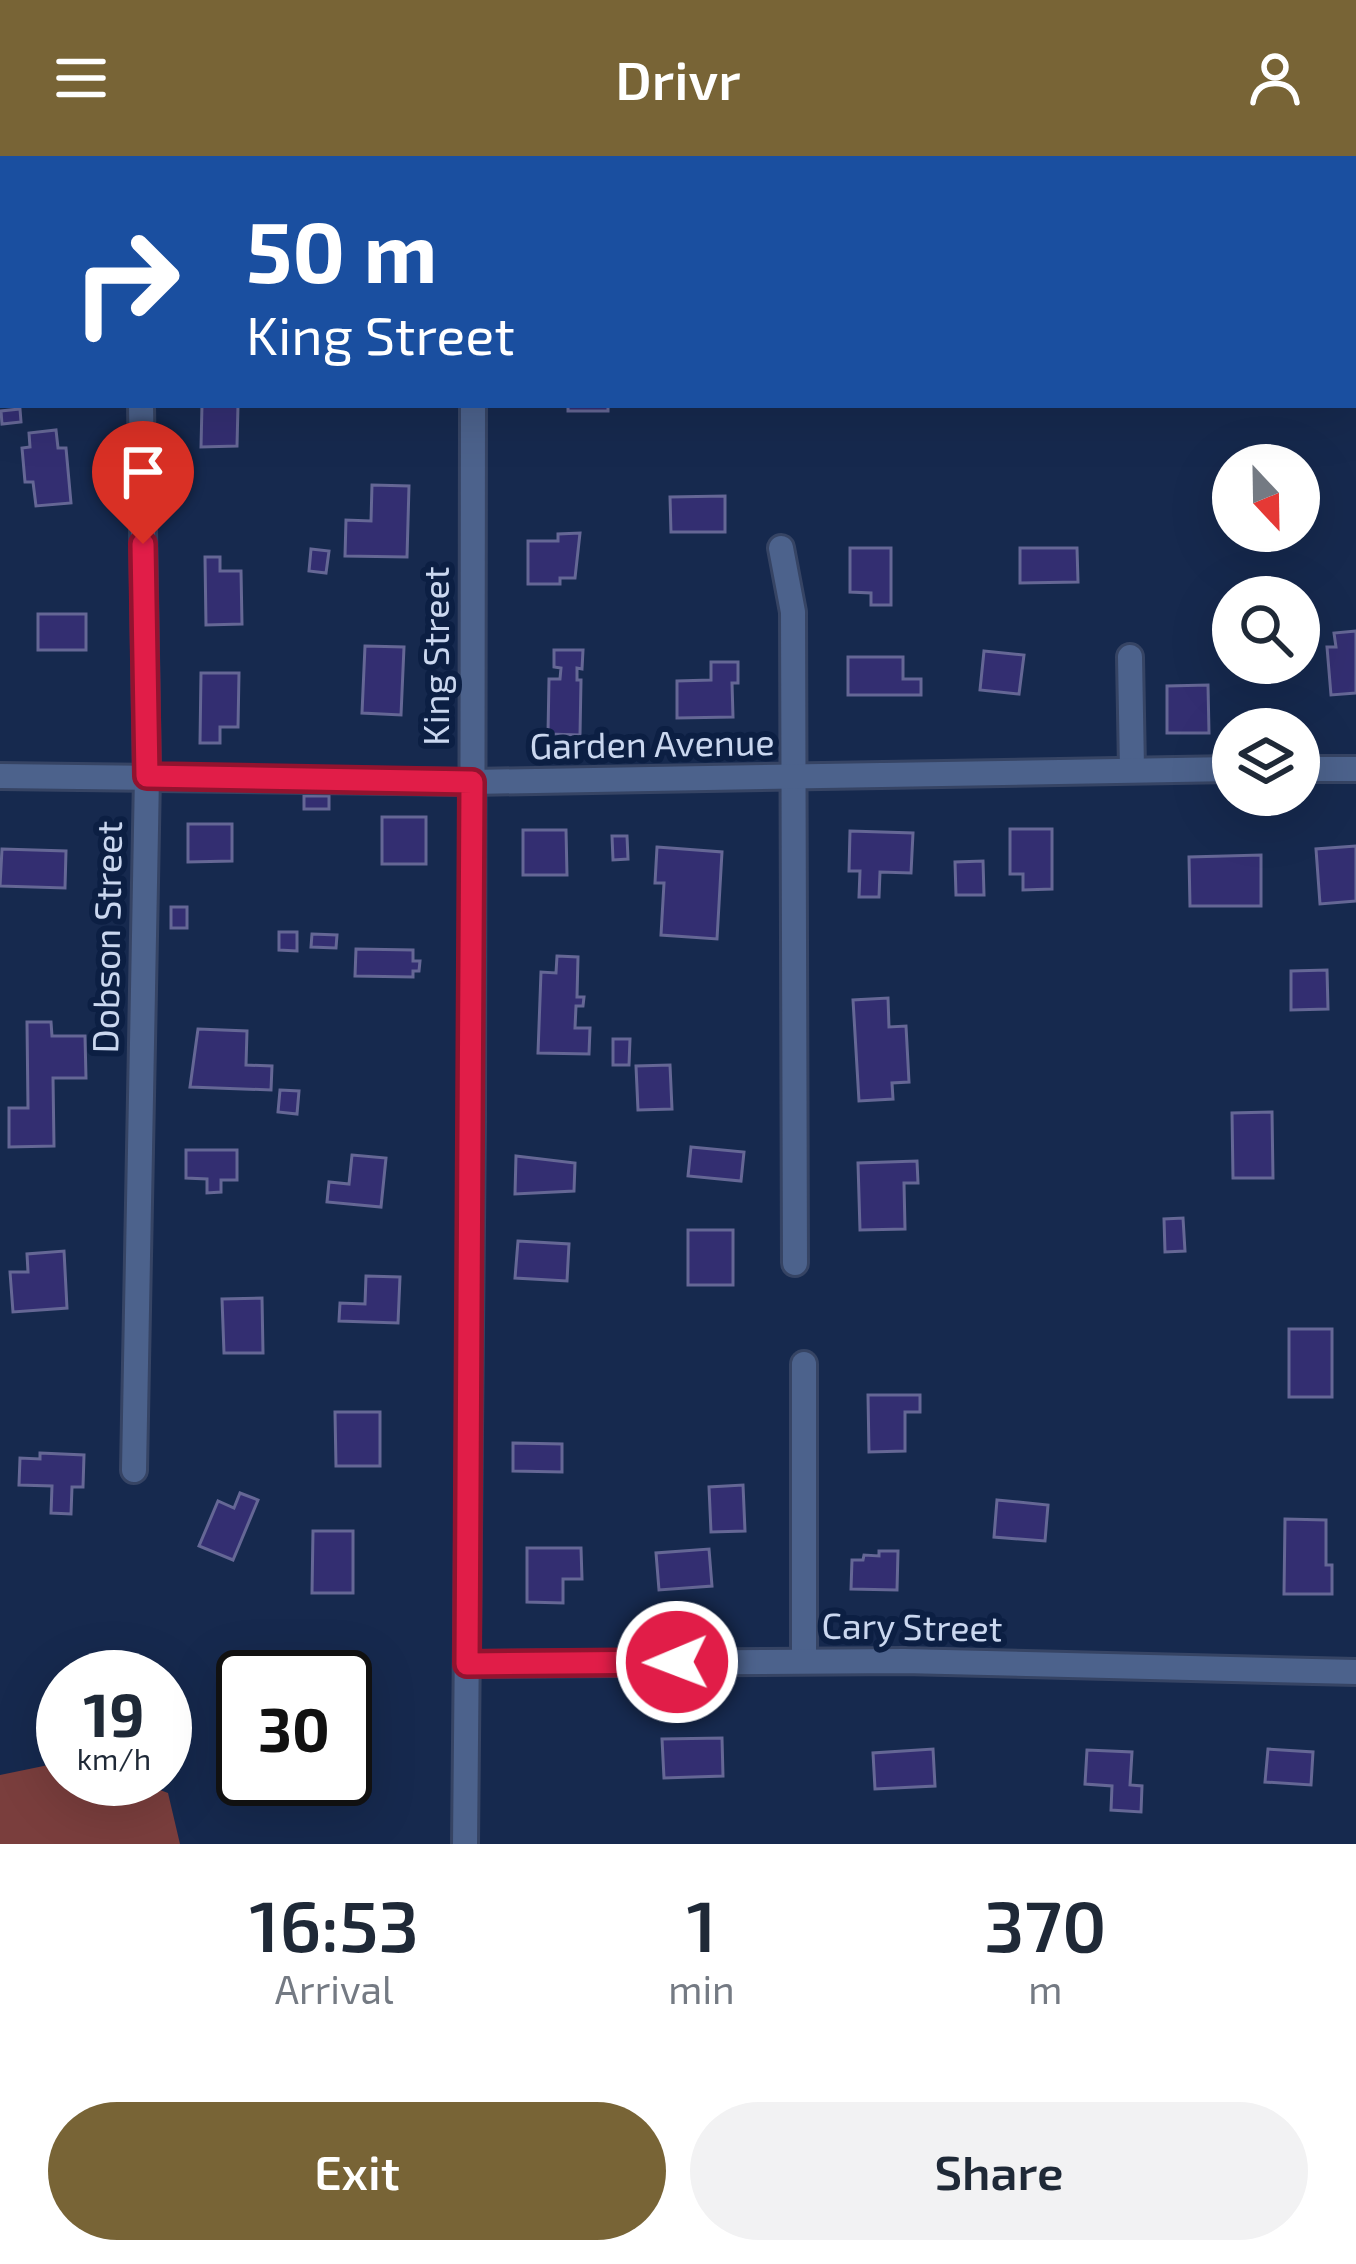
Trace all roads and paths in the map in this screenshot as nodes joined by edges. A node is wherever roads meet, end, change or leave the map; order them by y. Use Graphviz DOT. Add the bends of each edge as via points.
graph roads {
  1 [pos="141,408"];
  2 [pos="472,408"];
  3 [pos="781,548"];
  4 [pos="1130,657"];
  5 [pos="1212,769"];
  6 [pos="1320,769"];
  7 [pos="1356,769"];
  8 [pos="1132,770"];
  9 [pos="0,776"];
  10 [pos="147,776"];
  11 [pos="794,778"];
  12 [pos="472,782"];
  13 [pos="795,1263"];
  14 [pos="804,1364"];
  15 [pos="134,1470"];
  16 [pos="804,1660"];
  17 [pos="467,1664"];
  18 [pos="1356,1672"];
  19 [pos="465,1844"];
  1 -- 10 [label="street, Dobson Street"];
  2 -- 12 [label="street, King Street"];
  3 -- 11 [label="street" via="792,603"];
  4 -- 8 [label="street"];
  5 -- 8 [label="street, Garden Avenue"];
  6 -- 7 [label="street"];
  8 -- 11 [label="street, Garden Avenue"];
  9 -- 10 [label="street, Garden Avenue"];
  10 -- 12 [label="street, Garden Avenue"];
  10 -- 15 [label="street, Dobson Street"];
  11 -- 12 [label="street, Garden Avenue"];
  11 -- 13 [label="street"];
  12 -- 17 [label="street, King Street"];
  14 -- 16 [label="street"];
  16 -- 17 [label="street, Cary Street"];
  16 -- 18 [label="street, Cary Street"];
  17 -- 19 [label="street, King Street"];
}
